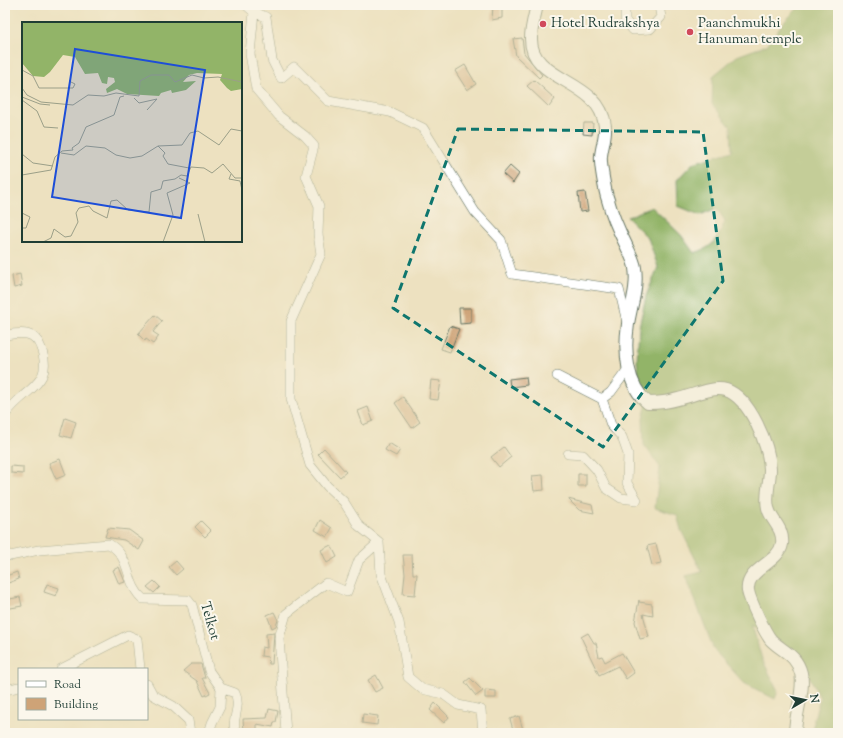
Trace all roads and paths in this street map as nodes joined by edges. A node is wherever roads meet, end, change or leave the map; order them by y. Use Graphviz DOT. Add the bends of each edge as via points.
graph roads {
  1 [pos="246,5"];
  2 [pos="537,5"];
  3 [pos="626,5"];
  4 [pos="659,6"];
  5 [pos="254,12"];
  6 [pos="628,326"];
  7 [pos="5,335"];
  8 [pos="628,369"];
  9 [pos="557,376"];
  10 [pos="602,399"];
  11 [pos="5,415"];
  12 [pos="568,454"];
  13 [pos="5,504"];
  14 [pos="5,527"];
  15 [pos="379,542"];
  16 [pos="5,551"];
  17 [pos="63,668"];
  18 [pos="140,668"];
  19 [pos="148,686"];
  20 [pos="18,687"];
  21 [pos="221,688"];
  22 [pos="5,690"];
  23 [pos="190,733"];
  24 [pos="209,733"];
  25 [pos="236,733"];
  26 [pos="286,733"];
  27 [pos="483,733"];
  28 [pos="795,733"];
  1 -- 5 [label="street"];
  2 -- 6 [label="street" via="530,38 535,56 552,74 590,95 602,112 605,126 600,157 607,200 635,265 637,280"];
  3 -- 4 [label="street" via="625,20 633,30 650,29 661,17"];
  5 -- 6 [label="street" via="266,17 272,60 281,78 294,67 328,101 390,112 423,128 475,212 501,240 512,274 618,289"];
  5 -- 15 [label="street" via="250,54 256,89 279,116 314,146 306,176 319,206 318,234 321,254 291,321 291,399 310,465 344,502 359,526"];
  6 -- 8 [label="street"];
  7 -- 11 [label="street" via="32,334 40,343 46,366 39,381 13,404"];
  8 -- 10 [label="street" via="612,392"];
  8 -- 28 [label="street" via="640,394 648,403 670,401 712,390 725,390 741,400 766,443 770,470 768,509 780,528 782,545 778,552 755,572 748,592 771,640 790,653 798,664 802,684"];
  9 -- 10 [label="street"];
  10 -- 12 [label="street" via="611,426 622,437 628,454 627,483 637,500 621,498 606,488 597,470 583,455"];
  13 -- 14 [label="street"];
  15 -- 26 [label="street" via="359,560 347,592 326,583 286,614 278,638"];
  15 -- 27 [label="street" via="381,574 399,622 408,676 422,688 443,694 458,705 481,710"];
  16 -- 21 [label="street, Telkot" via="10,556 33,551 109,544 125,560 132,587 143,599 181,599 188,600 192,605 205,660"];
  17 -- 18 [label="street" via="128,635 137,639"];
  19 -- 23 [label="street" via="153,695 173,706 188,720"];
  20 -- 22 [label="street"];
  21 -- 24 [label="street" via="220,708"];
  21 -- 25 [label="street, Telkot" via="235,693 239,701 234,724"];
}
